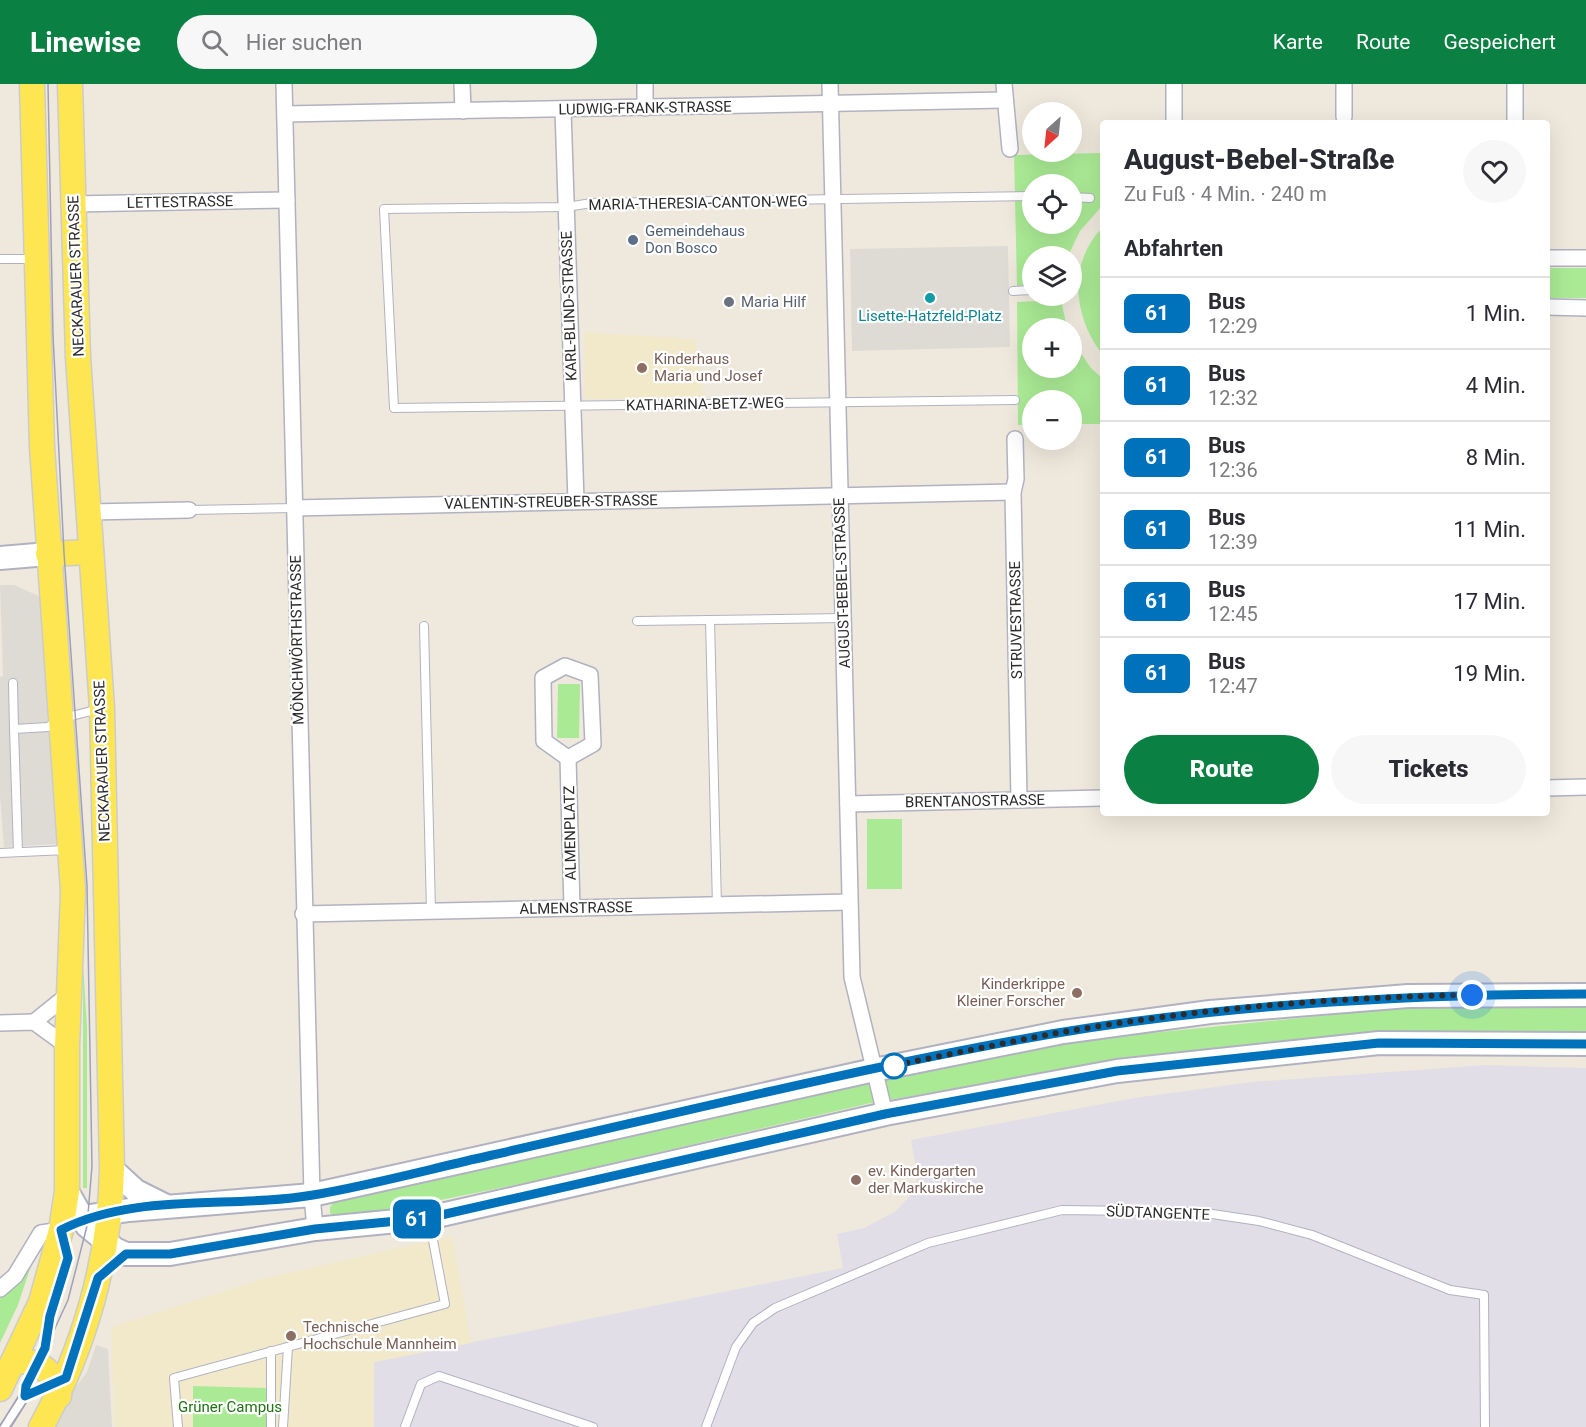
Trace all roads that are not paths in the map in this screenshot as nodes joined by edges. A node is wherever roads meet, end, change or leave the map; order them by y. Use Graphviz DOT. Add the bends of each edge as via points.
graph roads {
  1 [pos="32,84"];
  2 [pos="70,84"];
  3 [pos="284,84"];
  4 [pos="462,84"];
  5 [pos="645,84"];
  6 [pos="830,84"];
  7 [pos="1004,84"];
  8 [pos="1174,84"];
  9 [pos="1344,84"];
  10 [pos="1515,84"];
  11 [pos="1004,100"];
  12 [pos="830,104"];
  13 [pos="645,108"];
  14 [pos="563,110"];
  15 [pos="463,111"];
  16 [pos="285,114"];
  17 [pos="1344,117"];
  18 [pos="1174,120"];
  19 [pos="1515,120"];
  20 [pos="1010,149"];
  21 [pos="1022,196"];
  22 [pos="1082,198"];
  23 [pos="1090,198"];
  24 [pos="287,200"];
  25 [pos="834,201"];
  26 [pos="73,204"];
  27 [pos="566,207"];
  28 [pos="1550,258"];
  29 [pos="1586,258"];
  30 [pos="0,259"];
  31 [pos="36,259"];
  32 [pos="1013,291"];
  33 [pos="1022,291"];
  34 [pos="1550,307"];
  35 [pos="1586,308"];
  36 [pos="1016,400"];
  37 [pos="839,402"];
  38 [pos="573,406"];
  39 [pos="394,408"];
  40 [pos="1016,439"];
  41 [pos="1013,492"];
  42 [pos="840,496"];
  43 [pos="576,501"];
  44 [pos="294,508"];
  45 [pos="189,510"];
  46 [pos="88,512"];
  47 [pos="91,552"];
  48 [pos="48,554"];
  49 [pos="0,558"];
  50 [pos="843,618"];
  51 [pos="710,620"];
  52 [pos="637,621"];
  53 [pos="424,626"];
  54 [pos="13,683"];
  55 [pos="102,708"];
  56 [pos="60,719"];
  57 [pos="14,729"];
  58 [pos="568,758"];
  59 [pos="1586,787"];
  60 [pos="1550,788"];
  61 [pos="1100,798"];
  62 [pos="1019,800"];
  63 [pos="848,804"];
  64 [pos="71,850"];
  65 [pos="18,852"];
  66 [pos="0,853"];
  67 [pos="849,902"];
  68 [pos="717,906"];
  69 [pos="572,908"];
  70 [pos="431,911"];
  71 [pos="303,914"];
  72 [pos="70,993"];
  73 [pos="1586,994"];
  74 [pos="34,1022"];
  75 [pos="0,1023"];
  76 [pos="1586,1044"];
  77 [pos="67,1046"];
  78 [pos="874,1070"];
  79 [pos="885,1114"];
  80 [pos="112,1169"];
  81 [pos="312,1195"];
  82 [pos="166,1206"];
  83 [pos="110,1212"];
  84 [pos="428,1218"];
  85 [pos="72,1225"];
  86 [pos="315,1229"];
  87 [pos="106,1242"];
  88 [pos="126,1254"];
  89 [pos="98,1278"];
  90 [pos="0,1289"];
  91 [pos="288,1347"];
  92 [pos="271,1351"];
  93 [pos="14,1362"];
  94 [pos="39,1363"];
  95 [pos="60,1386"];
  96 [pos="0,1389"];
  97 [pos="25,1396"];
  98 [pos="4,1427"];
  99 [pos="41,1427"];
  100 [pos="178,1427"];
  101 [pos="271,1427"];
  102 [pos="283,1427"];
  103 [pos="405,1427"];
  104 [pos="593,1427"];
  105 [pos="706,1427"];
  106 [pos="1485,1427"];
  1 -- 31 [label="main road"];
  2 -- 26 [label="main road, NECKARAUER STRASSE"];
  3 -- 16 [label="street, MÖNCHWÖRTHSTRASSE"];
  4 -- 15 [label="street"];
  5 -- 13 [label="street"];
  6 -- 12 [label="street, AUGUST-BEBEL-STRASSE"];
  7 -- 11 [label="street"];
  8 -- 18 [label="street"];
  9 -- 17 [label="street"];
  10 -- 19 [label="street"];
  11 -- 12 [label="street, LUDWIG-FRANK-STRASSE"];
  11 -- 20 [label="street" via="1009,113"];
  12 -- 13 [label="street, LUDWIG-FRANK-STRASSE"];
  12 -- 25 [label="street, AUGUST-BEBEL-STRASSE"];
  13 -- 14 [label="street, LUDWIG-FRANK-STRASSE"];
  14 -- 15 [label="street, LUDWIG-FRANK-STRASSE"];
  14 -- 27 [label="street, KARL-BLIND-STRASSE"];
  15 -- 16 [label="street, LUDWIG-FRANK-STRASSE"];
  16 -- 24 [label="street, MÖNCHWÖRTHSTRASSE"];
  21 -- 25 [label="lane, MARIA-THERESIA-CANTON-WEG"];
  22 -- 23 [label="lane"];
  24 -- 26 [label="street, LETTESTRASSE"];
  24 -- 44 [label="street, MÖNCHWÖRTHSTRASSE"];
  25 -- 27 [label="lane, MARIA-THERESIA-CANTON-WEG" via="592,203"];
  25 -- 37 [label="street, AUGUST-BEBEL-STRASSE"];
  26 -- 46 [label="main road, NECKARAUER STRASSE"];
  27 -- 38 [label="street, KARL-BLIND-STRASSE"];
  27 -- 39 [label="lane, MARIA-THERESIA-CANTON-WEG" via="384,209"];
  28 -- 29 [label="street"];
  30 -- 31 [label="lane"];
  31 -- 48 [label="main road"];
  32 -- 33 [label="lane"];
  34 -- 35 [label="street"];
  36 -- 37 [label="lane, KATHARINA-BETZ-WEG"];
  37 -- 38 [label="lane, KATHARINA-BETZ-WEG"];
  37 -- 42 [label="street, AUGUST-BEBEL-STRASSE"];
  38 -- 39 [label="lane, KATHARINA-BETZ-WEG"];
  38 -- 43 [label="street, KARL-BLIND-STRASSE"];
  40 -- 41 [label="street, STRUVESTRASSE"];
  41 -- 42 [label="street, VALENTIN-STREUBER-STRASSE"];
  41 -- 62 [label="street, STRUVESTRASSE"];
  42 -- 43 [label="street, VALENTIN-STREUBER-STRASSE"];
  42 -- 50 [label="street, AUGUST-BEBEL-STRASSE"];
  43 -- 44 [label="street, VALENTIN-STREUBER-STRASSE"];
  44 -- 45 [label="lane, VALENTIN-STREUBER-STRASSE"];
  44 -- 71 [label="street, MÖNCHWÖRTHSTRASSE"];
  45 -- 46 [label="street, VALENTIN-STREUBER-STRASSE"];
  46 -- 47 [label="main road, NECKARAUER STRASSE"];
  47 -- 48 [label="main road"];
  47 -- 55 [label="main road, NECKARAUER STRASSE"];
  48 -- 49 [label="street"];
  48 -- 56 [label="main road"];
  50 -- 51 [label="lane"];
  50 -- 63 [label="street, AUGUST-BEBEL-STRASSE"];
  51 -- 52 [label="lane"];
  51 -- 68 [label="lane"];
  53 -- 70 [label="lane"];
  54 -- 57 [label="lane"];
  55 -- 56 [label="lane"];
  55 -- 80 [label="main road, NECKARAUER STRASSE"];
  56 -- 57 [label="lane" via="48,727"];
  56 -- 64 [label="main road"];
  57 -- 65 [label="lane"];
  58 -- 58 [label="street" via="593,744 590,675 565,666 543,678 544,741"];
  58 -- 69 [label="street, ALMENPLATZ"];
  59 -- 60 [label="street"];
  61 -- 62 [label="street, BRENTANOSTRASSE"];
  62 -- 63 [label="street, BRENTANOSTRASSE"];
  63 -- 67 [label="street, AUGUST-BEBEL-STRASSE"];
  64 -- 65 [label="lane"];
  64 -- 72 [label="main road"];
  65 -- 66 [label="lane"];
  67 -- 68 [label="street, ALMENSTRASSE"];
  67 -- 78 [label="street, AUGUST-BEBEL-STRASSE" via="852,977"];
  68 -- 69 [label="street, ALMENSTRASSE"];
  69 -- 70 [label="street, ALMENSTRASSE"];
  70 -- 71 [label="street, ALMENSTRASSE"];
  71 -- 81 [label="street, MÖNCHWÖRTHSTRASSE"];
  72 -- 74 [label="street"];
  72 -- 77 [label="main road"];
  73 -- 78 [label="street" via="1408,996 1210,1012 1055,1034"];
  74 -- 75 [label="street"];
  74 -- 77 [label="street"];
  76 -- 79 [label="street" via="1379,1043 1117,1071"];
  77 -- 85 [label="main road" via="67,1191"];
  78 -- 79 [label="street, AUGUST-BEBEL-STRASSE"];
  78 -- 81 [label="street"];
  79 -- 84 [label="street"];
  80 -- 82 [label="street" via="136,1191"];
  80 -- 83 [label="main road, NECKARAUER STRASSE"];
  81 -- 82 [label="street"];
  81 -- 86 [label="street, MÖNCHWÖRTHSTRASSE"];
  82 -- 83 [label="street"];
  83 -- 85 [label="street"];
  83 -- 87 [label="main road, NECKARAUER STRASSE"];
  84 -- 86 [label="street"];
  84 -- 91 [label="lane" via="445,1304"];
  85 -- 87 [label="street"];
  85 -- 90 [label="street" via="41,1233 15,1276"];
  85 -- 93 [label="main road"];
  85 -- 94 [label="lane" via="68,1258"];
  86 -- 88 [label="street" via="170,1254"];
  87 -- 88 [label="street"];
  87 -- 89 [label="main road, NECKARAUER STRASSE"];
  88 -- 89 [label="street"];
  89 -- 95 [label="main road, NECKARAUER STRASSE"];
  91 -- 92 [label="lane"];
  91 -- 102 [label="lane"];
  92 -- 100 [label="lane" via="174,1378"];
  92 -- 101 [label="lane"];
  93 -- 94 [label="main road"];
  93 -- 96 [label="main road"];
  94 -- 95 [label="main road"];
  94 -- 97 [label="lane"];
  95 -- 97 [label="lane"];
  95 -- 99 [label="main road, NECKARAUER STRASSE"];
  97 -- 98 [label="lane"];
  103 -- 104 [label="lane" via="421,1384 439,1376"];
  105 -- 106 [label="lane, SÜDTANGENTE" via="736,1347 753,1323 775,1308 928,1243 1062,1210 1199,1212 1258,1221 1312,1235 1450,1290 1484,1295"];
}
